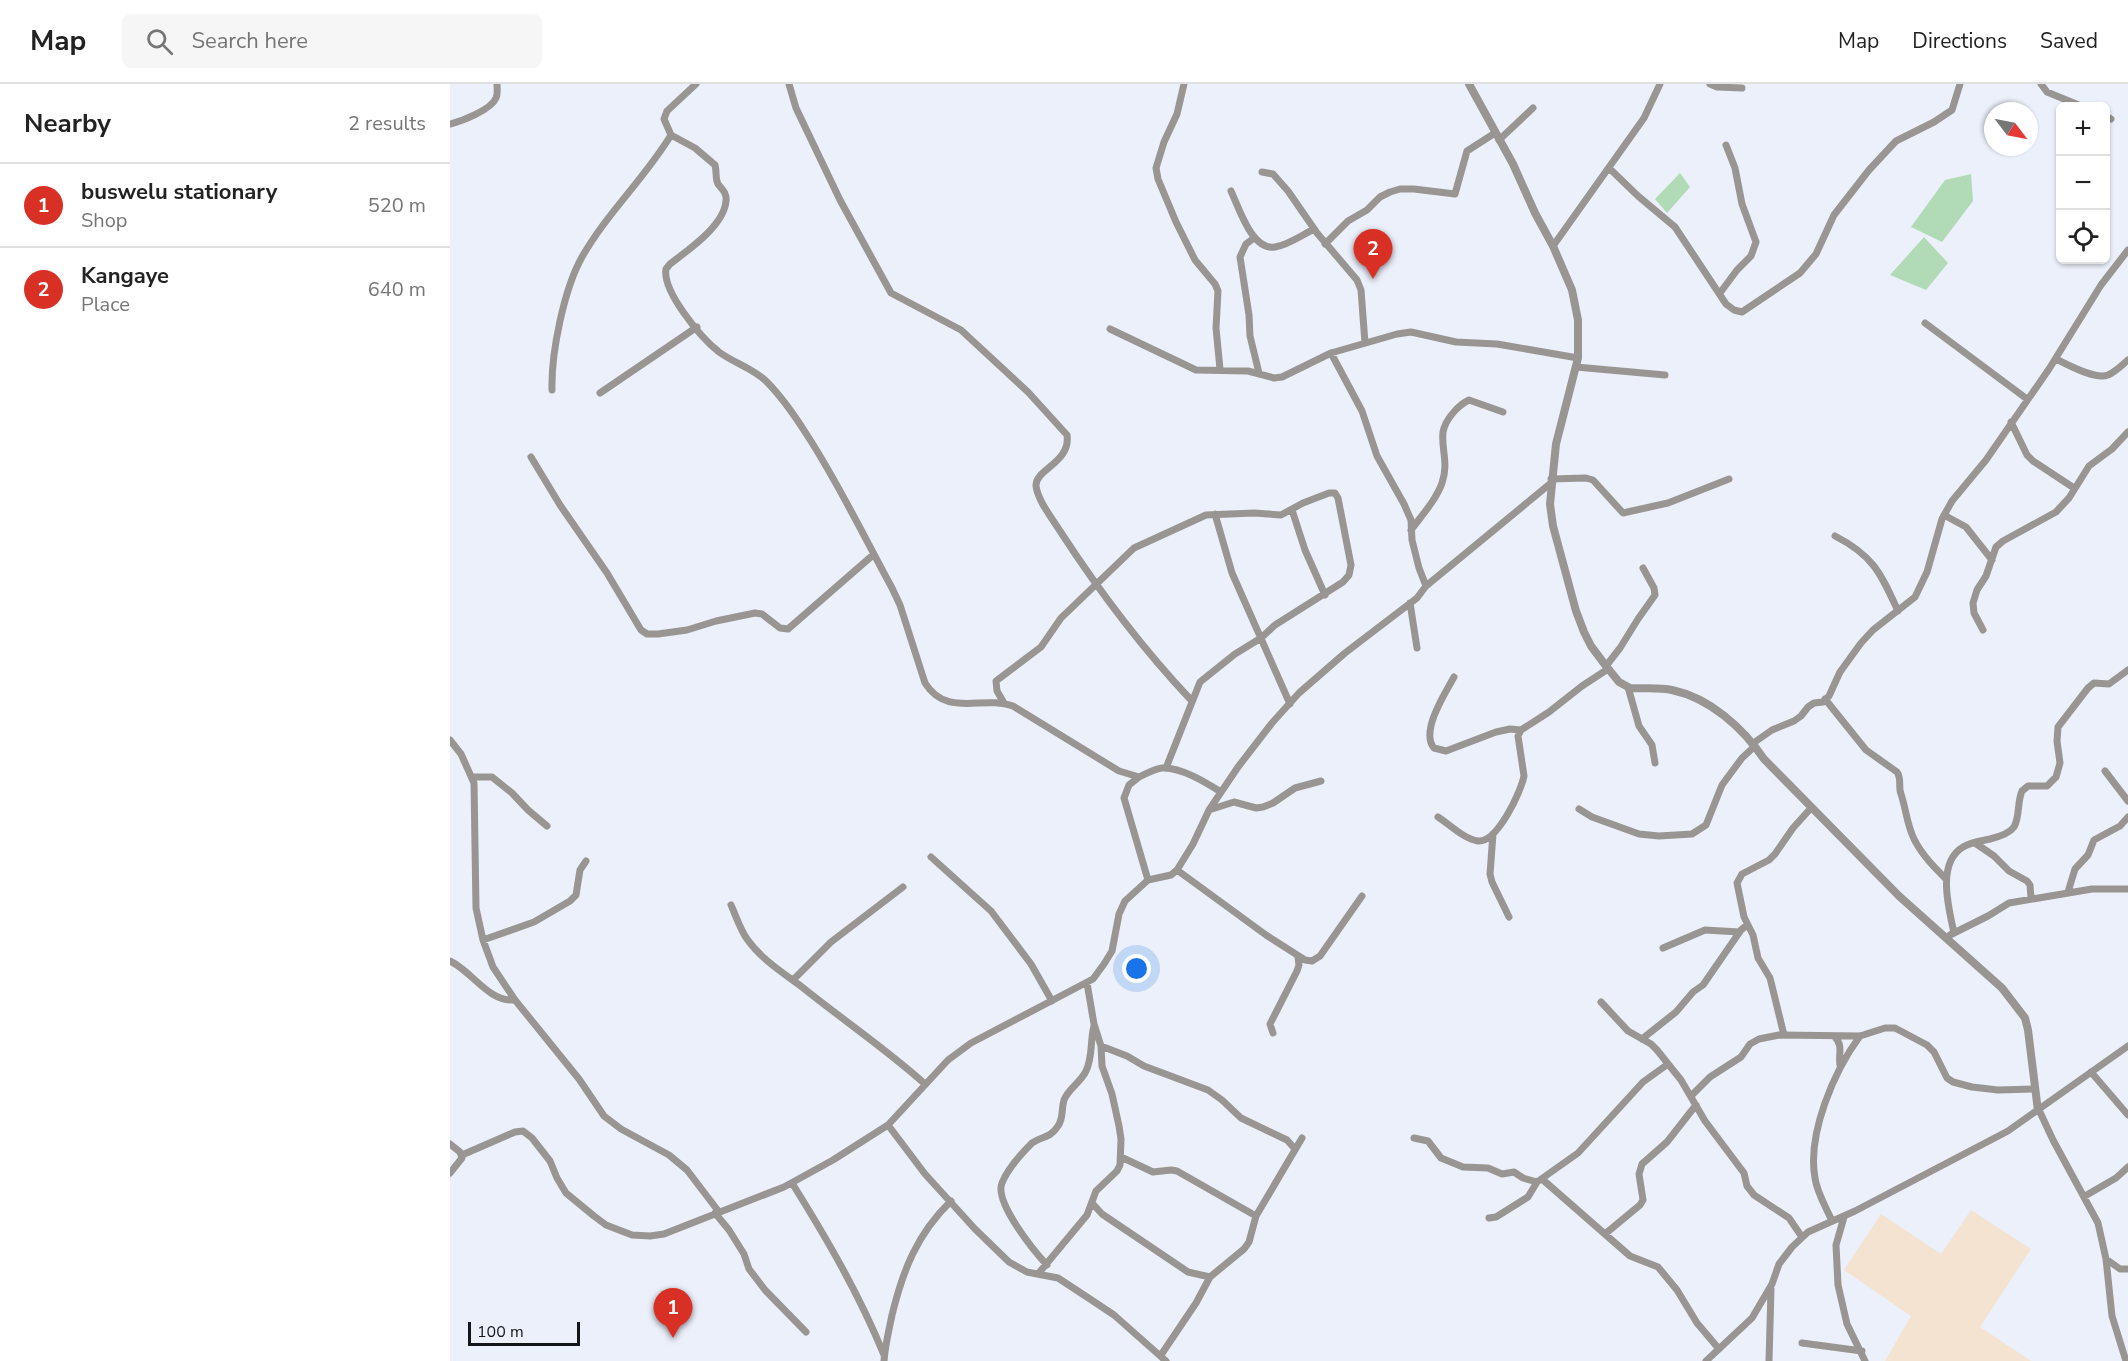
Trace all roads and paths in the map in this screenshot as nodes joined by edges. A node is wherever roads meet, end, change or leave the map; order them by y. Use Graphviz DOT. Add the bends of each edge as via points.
graph roads {
  1 [pos="497,84"];
  2 [pos="696,84"];
  3 [pos="789,84"];
  4 [pos="1184,84"];
  5 [pos="1469,84"];
  6 [pos="1660,84"];
  7 [pos="1710,84"];
  8 [pos="1960,84"];
  9 [pos="2041,84"];
  10 [pos="1742,88"];
  11 [pos="2071,102"];
  12 [pos="1533,108"];
  13 [pos="450,124"];
  14 [pos="671,135"];
  15 [pos="1497,136"];
  16 [pos="1726,145"];
  17 [pos="1610,169"];
  18 [pos="1262,172"];
  19 [pos="1231,191"];
  20 [pos="1314,229"];
  21 [pos="1254,238"];
  22 [pos="1325,244"];
  23 [pos="1553,246"];
  24 [pos="2128,250"];
  25 [pos="1720,293"];
  26 [pos="1925,323"];
  27 [pos="697,327"];
  28 [pos="1110,329"];
  29 [pos="1365,343"];
  30 [pos="1331,352"];
  31 [pos="2056,359"];
  32 [pos="2128,360"];
  33 [pos="1577,363"];
  34 [pos="1220,369"];
  35 [pos="1258,373"];
  36 [pos="1665,375"];
  37 [pos="552,390"];
  38 [pos="600,393"];
  39 [pos="2027,399"];
  40 [pos="1503,412"];
  41 [pos="2011,422"];
  42 [pos="2128,432"];
  43 [pos="531,457"];
  44 [pos="1729,479"];
  45 [pos="1551,481"];
  46 [pos="2074,488"];
  47 [pos="1292,510"];
  48 [pos="1215,514"];
  49 [pos="1944,515"];
  50 [pos="1411,530"];
  51 [pos="1835,536"];
  52 [pos="873,555"];
  53 [pos="1992,560"];
  54 [pos="1642,568"];
  55 [pos="1097,583"];
  56 [pos="1426,586"];
  57 [pos="1324,595"];
  58 [pos="1410,603"];
  59 [pos="1898,611"];
  60 [pos="1983,630"];
  61 [pos="1261,638"];
  62 [pos="1417,648"];
  63 [pos="1606,667"];
  64 [pos="2128,670"];
  65 [pos="1454,676"];
  66 [pos="1628,687"];
  67 [pos="1825,699"];
  68 [pos="1191,700"];
  69 [pos="1004,703"];
  70 [pos="1290,704"];
  71 [pos="1521,730"];
  72 [pos="450,740"];
  73 [pos="1754,745"];
  74 [pos="1655,764"];
  75 [pos="1166,768"];
  76 [pos="2105,771"];
  77 [pos="472,777"];
  78 [pos="1139,777"];
  79 [pos="1322,781"];
  80 [pos="1221,792"];
  81 [pos="2128,801"];
  82 [pos="1811,808"];
  83 [pos="1579,809"];
  84 [pos="1209,810"];
  85 [pos="1438,817"];
  86 [pos="2128,817"];
  87 [pos="547,826"];
  88 [pos="1493,834"];
  89 [pos="1975,843"];
  90 [pos="931,857"];
  91 [pos="586,861"];
  92 [pos="1178,870"];
  93 [pos="1148,879"];
  94 [pos="1946,879"];
  95 [pos="903,887"];
  96 [pos="2127,890"];
  97 [pos="2068,892"];
  98 [pos="1362,896"];
  99 [pos="2031,898"];
  100 [pos="731,905"];
  101 [pos="1509,917"];
  102 [pos="1747,925"];
  103 [pos="1739,932"];
  104 [pos="1954,933"];
  105 [pos="1945,937"];
  106 [pos="483,940"];
  107 [pos="1664,948"];
  108 [pos="1298,957"];
  109 [pos="450,961"];
  110 [pos="793,980"];
  111 [pos="1087,983"];
  112 [pos="515,1000"];
  113 [pos="1052,1001"];
  114 [pos="1601,1002"];
  115 [pos="1094,1024"];
  116 [pos="1273,1032"];
  117 [pos="1784,1035"];
  118 [pos="1834,1036"];
  119 [pos="1860,1036"];
  120 [pos="1642,1039"];
  121 [pos="1101,1046"];
  122 [pos="2128,1046"];
  123 [pos="1668,1064"];
  124 [pos="1840,1068"];
  125 [pos="2091,1072"];
  126 [pos="925,1084"];
  127 [pos="2034,1089"];
  128 [pos="1691,1096"];
  129 [pos="1696,1105"];
  130 [pos="2038,1111"];
  131 [pos="2128,1115"];
  132 [pos="888,1125"];
  133 [pos="1302,1138"];
  134 [pos="1414,1138"];
  135 [pos="450,1144"];
  136 [pos="1295,1149"];
  137 [pos="462,1155"];
  138 [pos="1121,1157"];
  139 [pos="2128,1167"];
  140 [pos="450,1173"];
  141 [pos="1540,1180"];
  142 [pos="792,1183"];
  143 [pos="2085,1196"];
  144 [pos="951,1201"];
  145 [pos="1092,1203"];
  146 [pos="717,1213"];
  147 [pos="1102,1214"];
  148 [pos="1087,1215"];
  149 [pos="1256,1216"];
  150 [pos="1844,1217"];
  151 [pos="1489,1218"];
  152 [pos="1832,1221"];
  153 [pos="1605,1234"];
  154 [pos="1802,1237"];
  155 [pos="2106,1259"];
  156 [pos="1047,1265"];
  157 [pos="2128,1269"];
  158 [pos="1038,1274"];
  159 [pos="1210,1277"];
  160 [pos="1772,1284"];
  161 [pos="806,1332"];
  162 [pos="1802,1343"];
  163 [pos="1719,1348"];
  164 [pos="1862,1351"];
  165 [pos="884,1358"];
  166 [pos="1163,1358"];
  167 [pos="1706,1361"];
  168 [pos="1769,1361"];
  169 [pos="1866,1361"];
  170 [pos="2126,1361"];
  1 -- 13 [label="street" via="494,101"];
  2 -- 14 [label="street" via="665,115"];
  3 -- 55 [label="street" via="796,108 840,200 891,293 961,330 1067,435 1066,450 1036,486 1052,518"];
  4 -- 34 [label="street" via="1156,168 1195,260 1218,291"];
  5 -- 15 [label="street"];
  6 -- 17 [label="street" via="1644,118"];
  7 -- 10 [label="street"];
  8 -- 25 [label="street" via="1952,110 1896,141 1869,170 1834,215 1816,254 1800,273 1742,312 1730,308"];
  9 -- 11 [label="street" via="2047,92"];
  12 -- 15 [label="street"];
  14 -- 27 [label="street" via="715,165 717,182 726,197 709,232 666,269 672,294"];
  14 -- 37 [label="street" via="580,259 555,340"];
  15 -- 22 [label="street" via="1467,152 1455,194 1414,189 1390,192 1348,221"];
  15 -- 23 [label="street"];
  16 -- 25 [label="street" via="1756,242 1751,256"];
  17 -- 23 [label="street"];
  17 -- 25 [label="street" via="1675,227"];
  18 -- 20 [label="street" via="1272,174 1288,191"];
  19 -- 21 [label="street"];
  20 -- 21 [label="street" via="1276,247 1263,245"];
  20 -- 22 [label="street"];
  21 -- 35 [label="street" via="1240,257"];
  22 -- 29 [label="street" via="1357,280"];
  23 -- 33 [label="street" via="1572,290 1578,320"];
  24 -- 31 [label="street" via="2101,285"];
  26 -- 39 [label="street"];
  27 -- 38 [label="street"];
  27 -- 52 [label="street" via="720,352 764,379 793,413 835,479"];
  28 -- 34 [label="street" via="1196,370"];
  29 -- 30 [label="street"];
  29 -- 33 [label="street" via="1411,332 1456,342 1497,344"];
  30 -- 35 [label="street" via="1282,376"];
  30 -- 50 [label="street" via="1362,411 1377,456 1404,504"];
  31 -- 32 [label="street" via="2104,376"];
  31 -- 39 [label="street"];
  33 -- 36 [label="street"];
  33 -- 45 [label="street" via="1556,444"];
  34 -- 35 [label="street"];
  39 -- 41 [label="street"];
  40 -- 50 [label="street" via="1469,400 1450,417 1443,432 1446,460 1441,486"];
  41 -- 46 [label="street" via="2027,455"];
  41 -- 49 [label="street"];
  42 -- 46 [label="street" via="2089,466"];
  43 -- 52 [label="street" via="630,614 647,634 687,630 755,613 788,629"];
  44 -- 45 [label="street" via="1668,503 1623,513 1593,480"];
  45 -- 56 [label="street"];
  45 -- 63 [label="street" via="1553,526 1576,611 1591,646"];
  46 -- 53 [label="street" via="2056,512 2003,540"];
  47 -- 48 [label="street" via="1281,515"];
  47 -- 57 [label="street"];
  47 -- 57 [label="street" via="1329,493 1338,498 1351,566 1343,582"];
  48 -- 55 [label="street" via="1198,517 1134,549"];
  48 -- 61 [label="street" via="1232,573"];
  49 -- 53 [label="street" via="1966,527"];
  49 -- 59 [label="street" via="1920,589"];
  50 -- 56 [label="street"];
  51 -- 59 [label="street" via="1870,559"];
  52 -- 69 [label="street" via="900,605 931,692 958,704"];
  53 -- 60 [label="street" via="1973,603"];
  54 -- 63 [label="street" via="1655,595"];
  55 -- 68 [label="street" via="1124,623"];
  55 -- 69 [label="street" via="1061,618 1041,647 996,681"];
  56 -- 58 [label="street"];
  57 -- 61 [label="street"];
  58 -- 62 [label="street"];
  58 -- 70 [label="street" via="1345,653"];
  59 -- 67 [label="street" via="1861,644"];
  61 -- 68 [label="street" via="1200,682"];
  61 -- 70 [label="street"];
  63 -- 66 [label="street" via="1618,682"];
  63 -- 71 [label="street"];
  64 -- 89 [label="street" via="2109,684 2091,685 2060,723 2056,733 2059,770 2047,786 2028,786 2022,791 2011,830"];
  65 -- 71 [label="street" via="1430,728 1428,738 1434,748 1446,751 1496,732"];
  66 -- 73 [label="street" via="1685,694 1728,719"];
  66 -- 74 [label="street" via="1639,726 1652,745"];
  67 -- 73 [label="street"];
  67 -- 94 [label="street" via="1866,750 1898,772 1914,839"];
  68 -- 75 [label="street"];
  69 -- 78 [label="street" via="1119,771"];
  70 -- 80 [label="street" via="1265,731"];
  71 -- 88 [label="street" via="1518,736 1523,782"];
  72 -- 77 [label="street"];
  73 -- 82 [label="street"];
  73 -- 83 [label="street" via="1722,785 1706,825 1692,834 1639,834"];
  75 -- 78 [label="street"];
  75 -- 80 [label="street" via="1196,777"];
  76 -- 81 [label="street"];
  77 -- 87 [label="street" via="492,777"];
  77 -- 106 [label="street" via="475,891"];
  78 -- 93 [label="street" via="1129,785 1124,798"];
  79 -- 84 [label="street" via="1295,788 1263,807 1234,802"];
  80 -- 84 [label="street"];
  82 -- 102 [label="street" via="1769,860 1738,878"];
  82 -- 105 [label="street"];
  84 -- 92 [label="street"];
  85 -- 88 [label="street" via="1476,841"];
  86 -- 97 [label="street" via="2094,840 2088,855 2075,869"];
  88 -- 101 [label="street" via="1490,874"];
  89 -- 94 [label="street" via="1960,848 1954,855"];
  89 -- 99 [label="street" via="2027,881"];
  90 -- 113 [label="street" via="991,911 1031,964"];
  91 -- 106 [label="street" via="580,870 576,895 570,901 534,922"];
  92 -- 93 [label="street"];
  92 -- 108 [label="street"];
  93 -- 111 [label="street" via="1125,901 1112,951"];
  94 -- 104 [label="street"];
  95 -- 110 [label="street" via="831,942"];
  96 -- 97 [label="street"];
  97 -- 99 [label="street"];
  98 -- 108 [label="street" via="1320,956 1312,961"];
  99 -- 104 [label="street" via="2009,903"];
  100 -- 110 [label="street" via="745,937 760,956"];
  102 -- 103 [label="street"];
  102 -- 117 [label="street" via="1758,958 1770,978"];
  103 -- 107 [label="street" via="1705,930"];
  103 -- 120 [label="street" via="1703,985"];
  104 -- 105 [label="street"];
  105 -- 127 [label="street" via="2002,988 2025,1018"];
  106 -- 112 [label="street" via="493,967"];
  108 -- 116 [label="street" via="1297,971 1270,1024"];
  109 -- 112 [label="street" via="498,998"];
  110 -- 126 [label="street"];
  111 -- 113 [label="street"];
  111 -- 115 [label="street"];
  112 -- 146 [label="street" via="604,1116 687,1170"];
  113 -- 126 [label="street" via="971,1044 948,1060"];
  114 -- 120 [label="street" via="1628,1031"];
  115 -- 121 [label="street"];
  115 -- 156 [label="street" via="1087,1070 1066,1096 1057,1128 1032,1143 1002,1183 1001,1190 1018,1229"];
  117 -- 118 [label="street"];
  117 -- 128 [label="street" via="1753,1041 1741,1057 1710,1077"];
  118 -- 119 [label="street"];
  118 -- 124 [label="street" via="1841,1047"];
  119 -- 124 [label="street"];
  119 -- 127 [label="street" via="1895,1028 1927,1045 1947,1078 1961,1086"];
  120 -- 123 [label="street"];
  121 -- 136 [label="street" via="1208,1090 1241,1118 1287,1140"];
  121 -- 138 [label="street" via="1102,1066 1119,1126"];
  122 -- 125 [label="street"];
  123 -- 128 [label="street"];
  123 -- 141 [label="street" via="1643,1082 1578,1153"];
  124 -- 152 [label="street" via="1825,1104 1813,1157 1815,1182"];
  125 -- 130 [label="street"];
  125 -- 131 [label="street"];
  126 -- 132 [label="street"];
  127 -- 130 [label="street"];
  128 -- 129 [label="street"];
  129 -- 153 [label="street" via="1678,1130 1642,1164 1640,1205"];
  129 -- 154 [label="street" via="1744,1173 1754,1195 1789,1218"];
  130 -- 143 [label="street"];
  130 -- 150 [label="street" via="1980,1147"];
  132 -- 142 [label="street"];
  132 -- 144 [label="street"];
  133 -- 136 [label="street"];
  134 -- 141 [label="street" via="1428,1141 1441,1158 1463,1167 1488,1168 1502,1174 1514,1172 1523,1178"];
  135 -- 137 [label="street"];
  136 -- 149 [label="street"];
  137 -- 140 [label="street"];
  137 -- 146 [label="street" via="523,1131 550,1161 556,1178 575,1202 606,1225 632,1235 664,1233"];
  138 -- 145 [label="street" via="1117,1171 1095,1191"];
  138 -- 149 [label="street" via="1153,1172 1177,1171"];
  139 -- 143 [label="street"];
  141 -- 151 [label="street" via="1528,1197"];
  141 -- 153 [label="street"];
  142 -- 146 [label="street"];
  142 -- 165 [label="street" via="851,1281"];
  143 -- 155 [label="street" via="2098,1223"];
  144 -- 158 [label="street" via="1009,1262"];
  144 -- 165 [label="street" via="924,1233 905,1268"];
  145 -- 147 [label="street"];
  145 -- 148 [label="street"];
  146 -- 161 [label="street" via="744,1254 749,1269"];
  147 -- 148 [label="street"];
  147 -- 159 [label="street" via="1188,1272"];
  148 -- 156 [label="street"];
  149 -- 159 [label="street" via="1244,1249"];
  150 -- 152 [label="street"];
  150 -- 164 [label="street" via="1836,1245 1838,1285 1847,1324"];
  152 -- 154 [label="street"];
  153 -- 163 [label="street" via="1630,1256 1658,1267"];
  154 -- 160 [label="street" via="1779,1264"];
  155 -- 157 [label="street" via="2120,1269"];
  155 -- 170 [label="street" via="2112,1316"];
  156 -- 158 [label="street"];
  158 -- 166 [label="street" via="1058,1278 1093,1300"];
  159 -- 166 [label="street"];
  160 -- 163 [label="street" via="1752,1318"];
  160 -- 168 [label="street"];
  162 -- 164 [label="street"];
  163 -- 167 [label="street"];
  164 -- 169 [label="street"];
}
